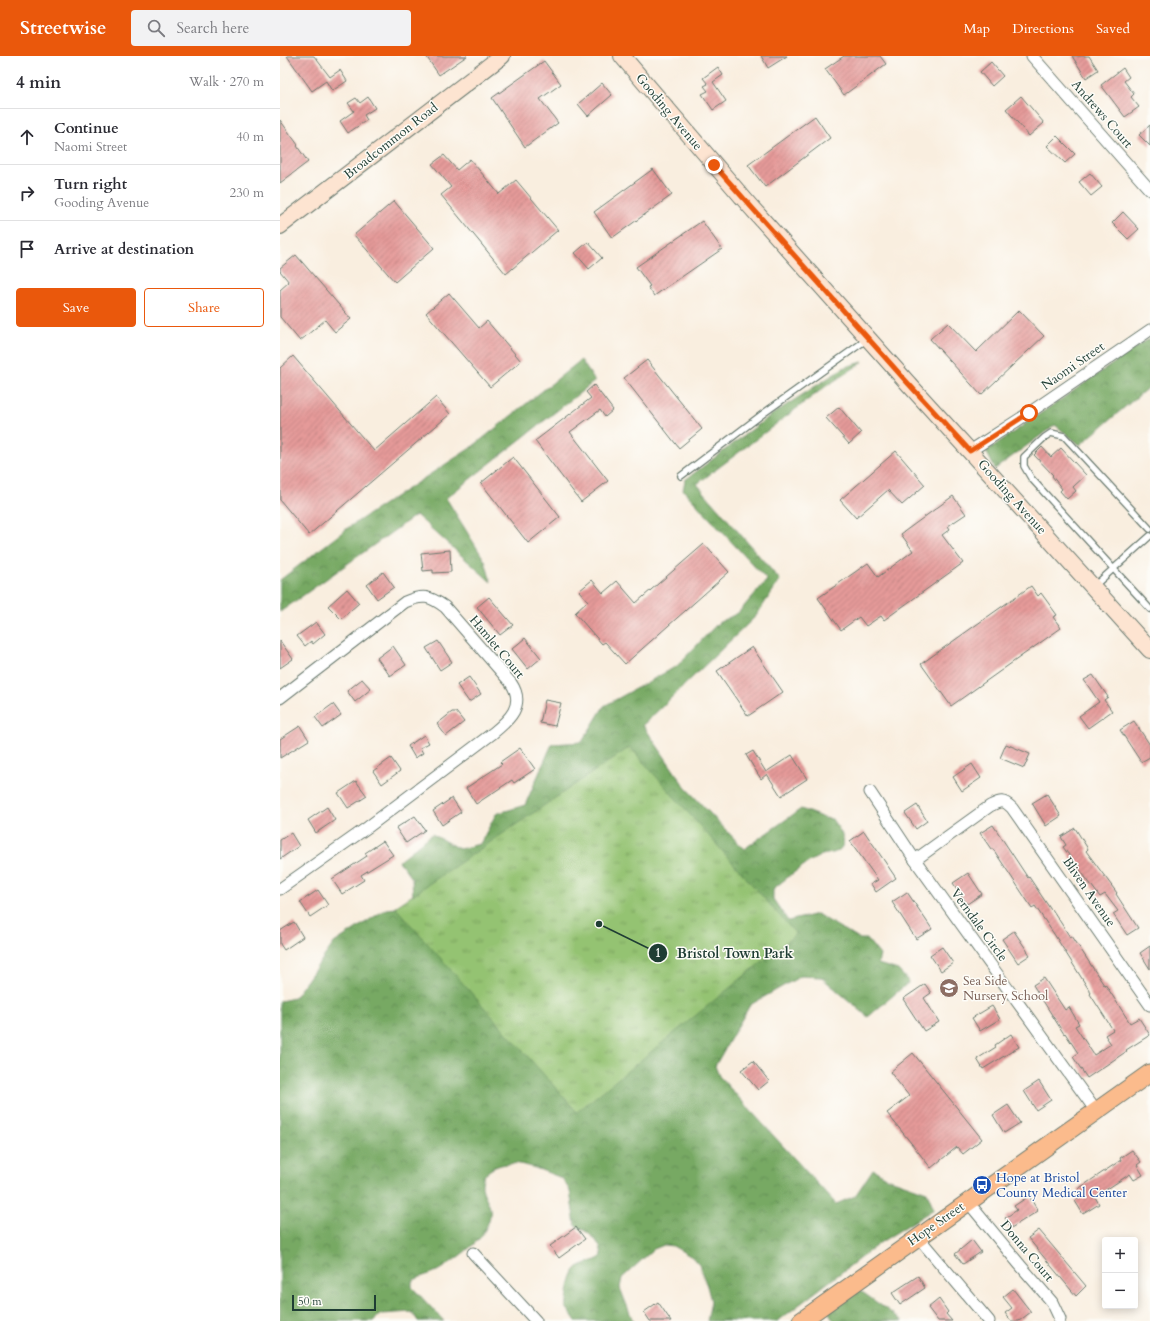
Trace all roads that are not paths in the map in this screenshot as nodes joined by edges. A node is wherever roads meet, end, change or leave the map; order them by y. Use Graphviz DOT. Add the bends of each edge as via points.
graph roads {
  1 [pos="502,56"];
  2 [pos="622,56"];
  3 [pos="1032,56"];
  4 [pos="1150,190"];
  5 [pos="280,226"];
  6 [pos="1150,330"];
  7 [pos="868,339"];
  8 [pos="970,451"];
  9 [pos="681,476"];
  10 [pos="1150,529"];
  11 [pos="1150,536"];
  12 [pos="1113,568"];
  13 [pos="1093,587"];
  14 [pos="1150,609"];
  15 [pos="1150,650"];
  16 [pos="280,698"];
  17 [pos="870,792"];
  18 [pos="915,860"];
  19 [pos="280,889"];
  20 [pos="1150,1005"];
  21 [pos="1150,1073"];
  22 [pos="1096,1111"];
  23 [pos="968,1202"];
  24 [pos="918,1237"];
  25 [pos="473,1253"];
  26 [pos="536,1321"];
  27 [pos="801,1321"];
  28 [pos="989,1321"];
  29 [pos="1059,1321"];
  1 -- 5 [label="main road, Broadcommon Road"];
  2 -- 7 [label="main road, Gooding Avenue"];
  3 -- 4 [label="street, Andrews Court"];
  6 -- 8 [label="street, Naomi Street"];
  7 -- 8 [label="main road, Gooding Avenue"];
  7 -- 9 [label="lane"];
  8 -- 13 [label="main road, Gooding Avenue"];
  10 -- 12 [label="lane" via="1064,436 1051,433 1024,457 1024,466 1031,478"];
  11 -- 12 [label="lane"];
  12 -- 13 [label="lane"];
  12 -- 14 [label="lane"];
  13 -- 15 [label="main road, Gooding Avenue"];
  16 -- 19 [label="street, Hamlet Court" via="405,602 423,596 445,607 511,683 516,690 517,705 506,722 492,734"];
  17 -- 18 [label="street, Verndale Circle"];
  18 -- 20 [label="street, Bliven Avenue" via="990,806 1003,801 1012,808"];
  18 -- 22 [label="street, Verndale Circle"];
  21 -- 22 [label="main road, Hope Street"];
  22 -- 23 [label="main road, Hope Street"];
  23 -- 24 [label="main road, Hope Street"];
  23 -- 29 [label="street, Donna Court" via="1052,1302"];
  24 -- 27 [label="main road, Hope Street"];
  24 -- 28 [label="street"];
  25 -- 26 [label="street"];
}
